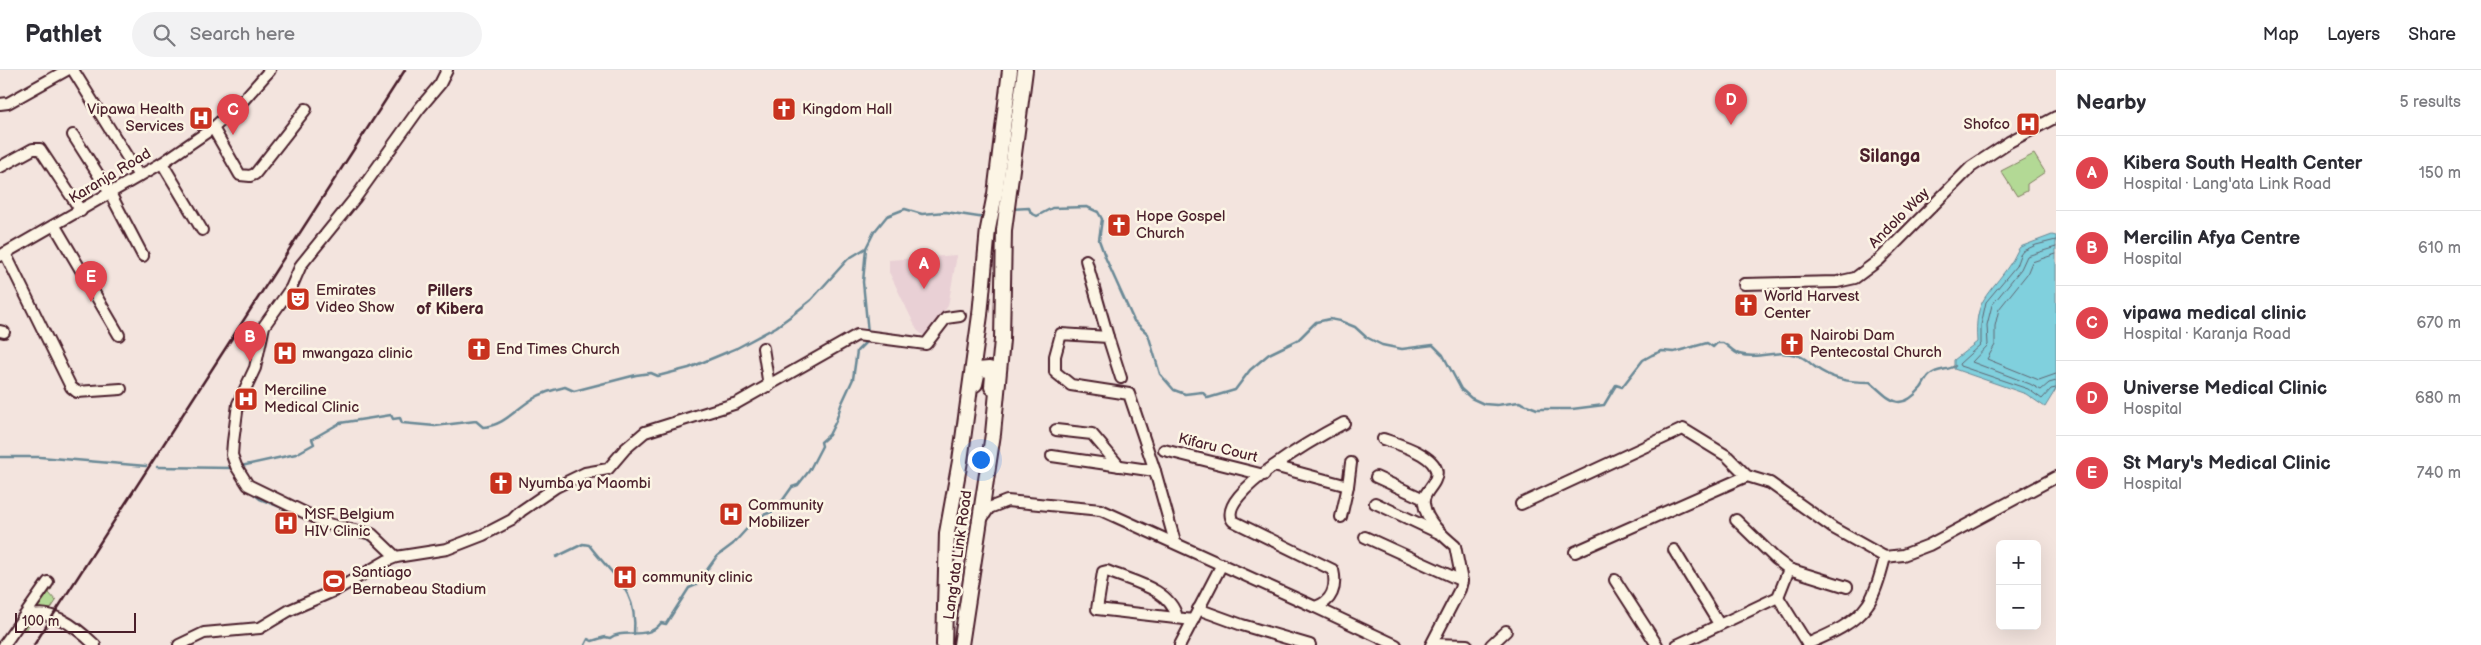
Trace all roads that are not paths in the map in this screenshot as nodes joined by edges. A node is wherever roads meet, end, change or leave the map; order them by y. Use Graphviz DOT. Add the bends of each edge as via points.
graph roads {
  1 [pos="67,70"];
  2 [pos="73,70"];
  3 [pos="270,70"];
  4 [pos="446,70"];
  5 [pos="1010,70"];
  6 [pos="1025,70"];
  7 [pos="0,104"];
  8 [pos="306,109"];
  9 [pos="2056,117"];
  10 [pos="213,128"];
  11 [pos="73,135"];
  12 [pos="162,163"];
  13 [pos="0,167"];
  14 [pos="139,176"];
  15 [pos="110,193"];
  16 [pos="81,211"];
  17 [pos="55,226"];
  18 [pos="202,230"];
  19 [pos="3,255"];
  20 [pos="144,256"];
  21 [pos="1086,260"];
  22 [pos="1744,284"];
  23 [pos="960,316"];
  24 [pos="119,335"];
  25 [pos="1108,337"];
  26 [pos="764,348"];
  27 [pos="1121,378"];
  28 [pos="769,386"];
  29 [pos="122,389"];
  30 [pos="1344,423"];
  31 [pos="1056,430"];
  32 [pos="993,434"];
  33 [pos="1383,439"];
  34 [pos="1164,450"];
  35 [pos="1052,456"];
  36 [pos="960,461"];
  37 [pos="1351,463"];
  38 [pos="1119,466"];
  39 [pos="1274,466"];
  40 [pos="1156,472"];
  41 [pos="1264,475"];
  42 [pos="1747,476"];
  43 [pos="1376,477"];
  44 [pos="2056,477"];
  45 [pos="1348,486"];
  46 [pos="1424,499"];
  47 [pos="1375,503"];
  48 [pos="1521,504"];
  49 [pos="1340,517"];
  50 [pos="1736,520"];
  51 [pos="978,523"];
  52 [pos="1442,534"];
  53 [pos="1365,536"];
  54 [pos="1175,542"];
  55 [pos="1674,550"];
  56 [pos="1575,552"];
  57 [pos="1885,556"];
  58 [pos="396,557"];
  59 [pos="1222,564"];
  60 [pos="1789,569"];
  61 [pos="1615,580"];
  62 [pos="1462,581"];
  63 [pos="48,582"];
  64 [pos="1847,587"];
  65 [pos="1778,597"];
  66 [pos="1315,606"];
  67 [pos="1198,609"];
  68 [pos="1177,617"];
  69 [pos="22,619"];
  70 [pos="1193,620"];
  71 [pos="1719,624"];
  72 [pos="1506,631"];
  73 [pos="964,642"];
  74 [pos="1432,644"];
  75 [pos="4,645"];
  76 [pos="95,645"];
  77 [pos="179,645"];
  78 [pos="944,645"];
  79 [pos="1180,645"];
  80 [pos="1310,645"];
  81 [pos="1396,645"];
  82 [pos="1468,645"];
  83 [pos="1491,645"];
  84 [pos="1657,645"];
  85 [pos="1677,645"];
  86 [pos="1808,645"];
  1 -- 7 [label="street" via="8,103"];
  2 -- 14 [label="street"];
  3 -- 10 [label="street, Karanja Road"];
  4 -- 58 [label="street" via="440,84 356,197 301,265 291,288 264,326 255,368 238,404 232,455 237,470 248,485 328,524 372,534"];
  5 -- 36 [label="main road, Lang'ata Link Road"];
  6 -- 32 [label="main road, Lang'ata Link Road" via="1004,230 1002,340"];
  8 -- 10 [label="street" via="255,174 250,176 240,175"];
  9 -- 22 [label="street, Andolo Way" via="1971,167 1879,260 1855,278 1837,282"];
  10 -- 12 [label="street, Karanja Road"];
  11 -- 15 [label="street"];
  12 -- 14 [label="street, Karanja Road"];
  12 -- 18 [label="street"];
  13 -- 16 [label="street" via="33,149 40,149"];
  14 -- 15 [label="street, Karanja Road"];
  15 -- 16 [label="street, Karanja Road"];
  15 -- 20 [label="street"];
  16 -- 17 [label="street, Karanja Road"];
  17 -- 19 [label="street, Karanja Road"];
  17 -- 24 [label="street"];
  19 -- 29 [label="street" via="71,387 77,392"];
  21 -- 25 [label="street"];
  23 -- 28 [label="street" via="946,318 926,344 857,335"];
  25 -- 27 [label="street"];
  25 -- 40 [label="street" via="1061,334 1055,372 1071,385 1129,394"];
  26 -- 28 [label="street"];
  28 -- 58 [label="street" via="737,403 645,432 608,469 585,473 556,487 512,520 482,535 447,549"];
  30 -- 39 [label="street"];
  31 -- 38 [label="street" via="1092,434"];
  32 -- 36 [label="main road" via="990,410 993,375 984,368 978,370"];
  32 -- 51 [label="main road, Lang'ata Link Road"];
  33 -- 46 [label="street" via="1431,461 1436,479"];
  34 -- 41 [label="street, Kifaru Court"];
  35 -- 38 [label="street"];
  36 -- 78 [label="main road, Lang'ata Link Road" via="947,533"];
  37 -- 45 [label="street"];
  38 -- 40 [label="street"];
  39 -- 41 [label="street"];
  39 -- 45 [label="street"];
  40 -- 54 [label="street"];
  41 -- 66 [label="street" via="1232,504 1230,516 1233,522 1333,570 1335,578 1330,599"];
  42 -- 48 [label="street" via="1727,456 1683,429"];
  42 -- 56 [label="street"];
  42 -- 57 [label="street" via="1770,483 1833,528"];
  43 -- 46 [label="street"];
  44 -- 57 [label="street" via="1929,545 1903,556"];
  45 -- 49 [label="street"];
  46 -- 52 [label="street" via="1427,514"];
  47 -- 52 [label="street"];
  50 -- 60 [label="street"];
  51 -- 54 [label="street" via="990,508 1007,501 1101,510"];
  51 -- 73 [label="main road, Lang'ata Link Road"];
  52 -- 62 [label="street" via="1456,546"];
  53 -- 62 [label="street"];
  54 -- 59 [label="street"];
  55 -- 71 [label="street"];
  57 -- 86 [label="street" via="1870,603 1862,612"];
  58 -- 77 [label="street" via="260,628 204,633"];
  59 -- 66 [label="street"];
  59 -- 67 [label="street"];
  60 -- 64 [label="street"];
  60 -- 65 [label="street"];
  61 -- 84 [label="street"];
  62 -- 74 [label="street"];
  63 -- 69 [label="street"];
  65 -- 71 [label="street"];
  65 -- 86 [label="street"];
  66 -- 81 [label="street"];
  67 -- 70 [label="street"];
  67 -- 80 [label="street"];
  68 -- 68 [label="street" via="1097,609 1103,572 1161,594 1169,600"];
  68 -- 70 [label="street"];
  69 -- 75 [label="street"];
  69 -- 76 [label="street" via="31,614 53,615 80,631"];
  70 -- 79 [label="street"];
  71 -- 85 [label="street"];
  72 -- 83 [label="street"];
  74 -- 82 [label="street"];
}
